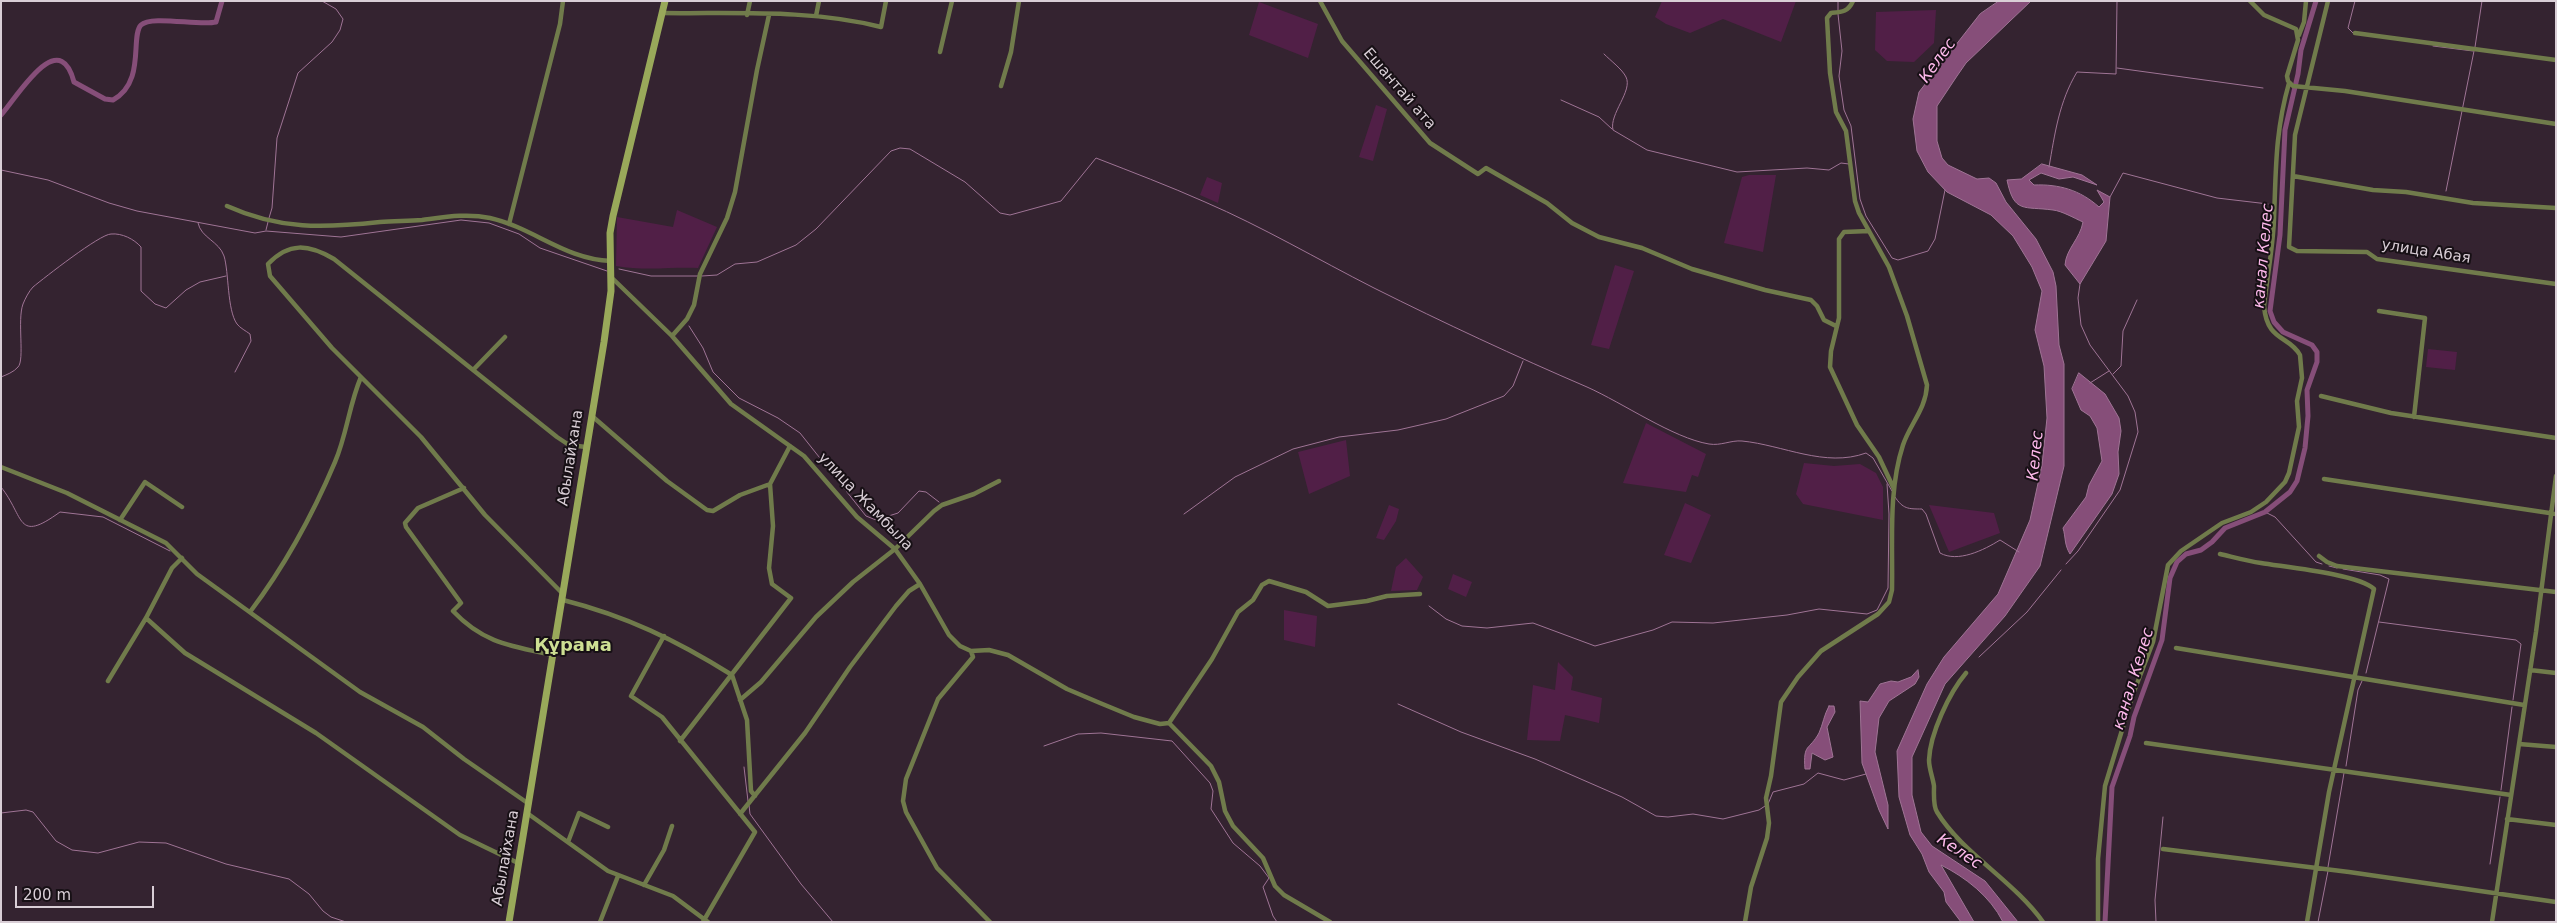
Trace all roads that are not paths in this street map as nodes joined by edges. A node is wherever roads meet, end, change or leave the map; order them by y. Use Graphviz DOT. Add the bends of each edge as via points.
graph roads {
  1 [pos="563,1"];
  2 [pos="665,1"];
  3 [pos="750,1"];
  4 [pos="819,1"];
  5 [pos="886,1"];
  6 [pos="952,1"];
  7 [pos="1019,1"];
  8 [pos="1320,1"];
  9 [pos="1853,1"];
  10 [pos="2250,1"];
  11 [pos="2306,1"];
  12 [pos="2328,1"];
  13 [pos="662,13"];
  14 [pos="747,14"];
  15 [pos="769,15"];
  16 [pos="816,16"];
  17 [pos="2355,33"];
  18 [pos="2299,35"];
  19 [pos="940,52"];
  20 [pos="2556,60"];
  21 [pos="2291,84"];
  22 [pos="1001,86"];
  23 [pos="2303,88"];
  24 [pos="2556,124"];
  25 [pos="2293,176"];
  26 [pos="227,206"];
  27 [pos="2556,208"];
  28 [pos="509,224"];
  29 [pos="1869,231"];
  30 [pos="611,261"];
  31 [pos="611,277"];
  32 [pos="2556,284"];
  33 [pos="2379,311"];
  34 [pos="1836,326"];
  35 [pos="672,336"];
  36 [pos="505,337"];
  37 [pos="474,369"];
  38 [pos="360,378"];
  39 [pos="2321,396"];
  40 [pos="591,415"];
  41 [pos="2414,417"];
  42 [pos="2556,438"];
  43 [pos="790,446"];
  44 [pos="586,447"];
  45 [pos="1,467"];
  46 [pos="2556,476"];
  47 [pos="2324,479"];
  48 [pos="998,481"];
  49 [pos="770,484"];
  50 [pos="464,488"];
  51 [pos="1894,489"];
  52 [pos="182,507"];
  53 [pos="2554,513"];
  54 [pos="120,520"];
  55 [pos="895,549"];
  56 [pos="2220,554"];
  57 [pos="2319,556"];
  58 [pos="182,558"];
  59 [pos="2327,562"];
  60 [pos="2324,572"];
  61 [pos="920,584"];
  62 [pos="2541,590"];
  63 [pos="2556,592"];
  64 [pos="1420,594"];
  65 [pos="563,597"];
  66 [pos="250,612"];
  67 [pos="146,618"];
  68 [pos="664,636"];
  69 [pos="2176,648"];
  70 [pos="971,650"];
  71 [pos="553,655"];
  72 [pos="2530,670"];
  73 [pos="1966,673"];
  74 [pos="2556,673"];
  75 [pos="732,675"];
  76 [pos="2354,676"];
  77 [pos="108,681"];
  78 [pos="740,700"];
  79 [pos="2524,705"];
  80 [pos="1169,723"];
  81 [pos="680,741"];
  82 [pos="2146,743"];
  83 [pos="2519,744"];
  84 [pos="2556,747"];
  85 [pos="2333,768"];
  86 [pos="2510,795"];
  87 [pos="754,796"];
  88 [pos="529,804"];
  89 [pos="527,813"];
  90 [pos="740,814"];
  91 [pos="2507,819"];
  92 [pos="2556,825"];
  93 [pos="672,826"];
  94 [pos="608,827"];
  95 [pos="568,842"];
  96 [pos="2163,849"];
  97 [pos="518,863"];
  98 [pos="2317,870"];
  99 [pos="618,876"];
  100 [pos="644,885"];
  101 [pos="2497,893"];
  102 [pos="2556,902"];
  103 [pos="705,921"];
  104 [pos="509,922"];
  105 [pos="600,922"];
  106 [pos="990,922"];
  107 [pos="1330,922"];
  108 [pos="1745,922"];
  109 [pos="2043,922"];
  110 [pos="2098,922"];
  111 [pos="2307,922"];
  112 [pos="2492,922"];
  1 -- 28 [label="street"];
  2 -- 13 [label="main road, Абылайхана"];
  3 -- 14 [label="street"];
  4 -- 16 [label="street"];
  5 -- 16 [label="street" via="881,27 849,19"];
  6 -- 19 [label="street"];
  7 -- 22 [label="street" via="1011,52"];
  8 -- 34 [label="street, Ешантай ата" via="1342,41 1441,153 1478,174 1486,168 1599,237 1642,248 1692,270 1811,300 1824,320"];
  9 -- 29 [label="street" via="1850,8 1831,13 1827,18 1830,73 1836,112 1846,131 1855,200"];
  10 -- 18 [label="street" via="2264,15 2295,28"];
  11 -- 18 [label="street"];
  12 -- 23 [label="street"];
  13 -- 14 [label="street"];
  13 -- 30 [label="main road, Абылайхана" via="613,216"];
  14 -- 15 [label="street"];
  15 -- 16 [label="street"];
  15 -- 35 [label="street" via="735,192 727,218 700,274 694,304"];
  17 -- 20 [label="street"];
  18 -- 21 [label="street" via="2287,71"];
  21 -- 23 [label="street"];
  21 -- 110 [label="street" via="2277,139 2274,220 2264,306 2272,331 2300,355 2302,378 2297,401 2299,427 2295,449 2289,473 2273,496 2252,512 2222,523 2168,564 2153,642 2133,694 2105,786 2098,859"];
  23 -- 24 [label="street" via="2345,91"];
  23 -- 25 [label="street" via="2292,150"];
  25 -- 27 [label="street" via="2372,190"];
  25 -- 32 [label="street, улица Абая" via="2288,244 2293,249 2367,252 2377,259"];
  26 -- 28 [label="street" via="272,222 292,225 344,227 440,216 490,218"];
  28 -- 30 [label="street" via="577,256"];
  29 -- 34 [label="street" via="1844,232 1839,239 1839,318"];
  29 -- 51 [label="street" via="1889,267 1928,385 1924,404 1903,444"];
  30 -- 31 [label="main road, Абылайхана"];
  31 -- 35 [label="street, улица Жамбыла"];
  31 -- 40 [label="main road, Абылайхана"];
  33 -- 41 [label="street" via="2425,318"];
  34 -- 51 [label="street" via="1831,351 1832,372 1857,425 1879,457"];
  35 -- 43 [label="street, улица Жамбыла" via="731,404"];
  36 -- 37 [label="street"];
  37 -- 38 [label="street" via="334,259 310,248 297,247 280,252 268,264 270,276"];
  37 -- 44 [label="street" via="557,437 569,445"];
  38 -- 50 [label="street" via="421,437"];
  38 -- 66 [label="street" via="352,396 345,434 335,462 294,543"];
  39 -- 41 [label="street"];
  40 -- 44 [label="main road, Абылайхана"];
  40 -- 49 [label="street" via="667,481 707,510 713,511 740,495"];
  41 -- 42 [label="street"];
  43 -- 49 [label="street"];
  43 -- 55 [label="street, улица Жамбыла" via="804,456 857,517"];
  44 -- 65 [label="main road, Абылайхана"];
  45 -- 54 [label="street" via="43,482"];
  46 -- 53 [label="street"];
  47 -- 53 [label="street"];
  48 -- 55 [label="street" via="942,505"];
  49 -- 75 [label="street" via="773,526 769,568 772,584 791,598"];
  50 -- 65 [label="street" via="485,515"];
  50 -- 71 [label="street" via="418,508 405,523 406,528 461,603 453,611 468,627 506,646"];
  51 -- 108 [label="street" via="1889,602 1878,614 1821,651 1781,702 1766,798 1767,838 1751,887"];
  52 -- 54 [label="street" via="145,482"];
  53 -- 62 [label="street"];
  54 -- 58 [label="street" via="166,542"];
  55 -- 61 [label="street, улица Жамбыла"];
  55 -- 78 [label="street" via="816,616 761,682"];
  56 -- 60 [label="street"];
  57 -- 59 [label="street"];
  58 -- 66 [label="street" via="197,574"];
  58 -- 67 [label="street" via="168,575"];
  59 -- 60 [label="street"];
  59 -- 62 [label="street" via="2358,569"];
  60 -- 76 [label="street" via="2362,582 2374,589"];
  61 -- 70 [label="street, улица Жамбыла" via="949,635 960,646"];
  61 -- 87 [label="street" via="896,606 805,733"];
  62 -- 63 [label="street"];
  62 -- 72 [label="street"];
  64 -- 80 [label="street" via="1328,606 1306,592 1269,581 1238,612 1212,659"];
  65 -- 68 [label="street" via="608,611"];
  65 -- 71 [label="main road, Абылайхана"];
  66 -- 88 [label="street" via="360,692 423,727"];
  67 -- 77 [label="street"];
  67 -- 97 [label="street" via="185,653 308,728 460,835"];
  68 -- 75 [label="street"];
  68 -- 81 [label="street" via="631,696 662,717"];
  69 -- 76 [label="street"];
  70 -- 80 [label="street, улица Жамбыла" via="1008,655 1067,689 1134,718"];
  70 -- 106 [label="street" via="972,657 942,692 931,714 906,780 903,801 937,868"];
  71 -- 88 [label="main road, Абылайхана"];
  72 -- 74 [label="street"];
  72 -- 79 [label="street"];
  73 -- 109 [label="street" via="1947,702 1932,743 1929,761 1935,810 1950,829 2031,905"];
  75 -- 78 [label="street"];
  75 -- 81 [label="street"];
  76 -- 79 [label="street"];
  76 -- 85 [label="street"];
  78 -- 87 [label="street" via="747,720 751,791"];
  79 -- 83 [label="street"];
  80 -- 107 [label="street" via="1211,766 1219,782 1225,811 1233,826 1263,858 1275,886 1284,895"];
  81 -- 90 [label="street"];
  82 -- 85 [label="street"];
  83 -- 84 [label="street"];
  83 -- 86 [label="street"];
  85 -- 86 [label="street"];
  85 -- 98 [label="street"];
  86 -- 91 [label="street"];
  87 -- 90 [label="street"];
  88 -- 89 [label="main road, Абылайхана"];
  89 -- 95 [label="street"];
  89 -- 97 [label="main road, Абылайхана"];
  90 -- 103 [label="street" via="755,832"];
  91 -- 92 [label="street"];
  91 -- 101 [label="street"];
  93 -- 100 [label="street" via="664,850"];
  94 -- 95 [label="street" via="579,814"];
  95 -- 99 [label="street"];
  96 -- 98 [label="street"];
  97 -- 104 [label="main road, Абылайхана"];
  98 -- 101 [label="street"];
  98 -- 111 [label="street"];
  99 -- 100 [label="street"];
  99 -- 105 [label="street"];
  100 -- 103 [label="street" via="673,896"];
  101 -- 102 [label="street"];
  101 -- 112 [label="street"];
}
